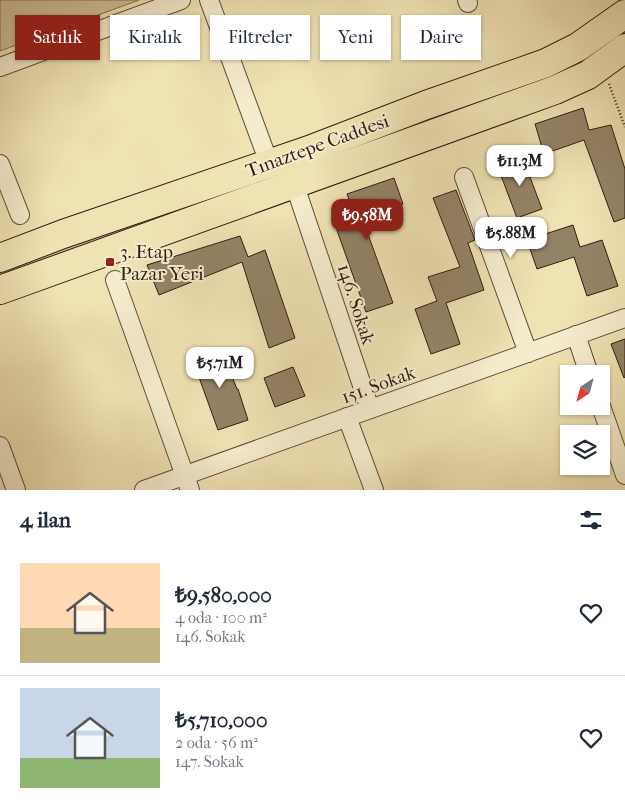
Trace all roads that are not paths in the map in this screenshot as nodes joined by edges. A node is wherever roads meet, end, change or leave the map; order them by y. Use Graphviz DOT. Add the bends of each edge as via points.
graph roads {
  1 [pos="181,0"];
  2 [pos="210,0"];
  3 [pos="625,14"];
  4 [pos="625,48"];
  5 [pos="0,67"];
  6 [pos="269,163"];
  7 [pos="0,164"];
  8 [pos="464,177"];
  9 [pos="294,183"];
  10 [pos="20,215"];
  11 [pos="0,258"];
  12 [pos="115,280"];
  13 [pos="0,290"];
  14 [pos="625,318"];
  15 [pos="576,335"];
  16 [pos="528,353"];
  17 [pos="586,365"];
  18 [pos="370,409"];
  19 [pos="604,415"];
  20 [pos="347,417"];
  21 [pos="0,446"];
  22 [pos="625,475"];
  23 [pos="188,483"];
  24 [pos="16,490"];
  25 [pos="144,490"];
  26 [pos="374,490"];
  1 -- 5 [label="street"];
  2 -- 6 [label="street"];
  3 -- 6 [label="main road, Tınaztepe Caddesi" via="546,63"];
  4 -- 9 [label="main road, Tınaztepe Caddesi" via="588,75 555,90"];
  6 -- 11 [label="main road, Tınaztepe Caddesi"];
  7 -- 10 [label="street"];
  8 -- 16 [label="street"];
  9 -- 13 [label="main road, Tınaztepe Caddesi"];
  9 -- 18 [label="street, 146. Sokak"];
  12 -- 23 [label="street"];
  14 -- 15 [label="street, 151. Sokak"];
  15 -- 16 [label="street, 151. Sokak"];
  15 -- 17 [label="street"];
  16 -- 18 [label="street, 151. Sokak"];
  18 -- 20 [label="street, 151. Sokak"];
  19 -- 22 [label="street"];
  20 -- 23 [label="street, 151. Sokak"];
  20 -- 26 [label="street"];
  21 -- 24 [label="street"];
  23 -- 25 [label="street, 151. Sokak"];
}
